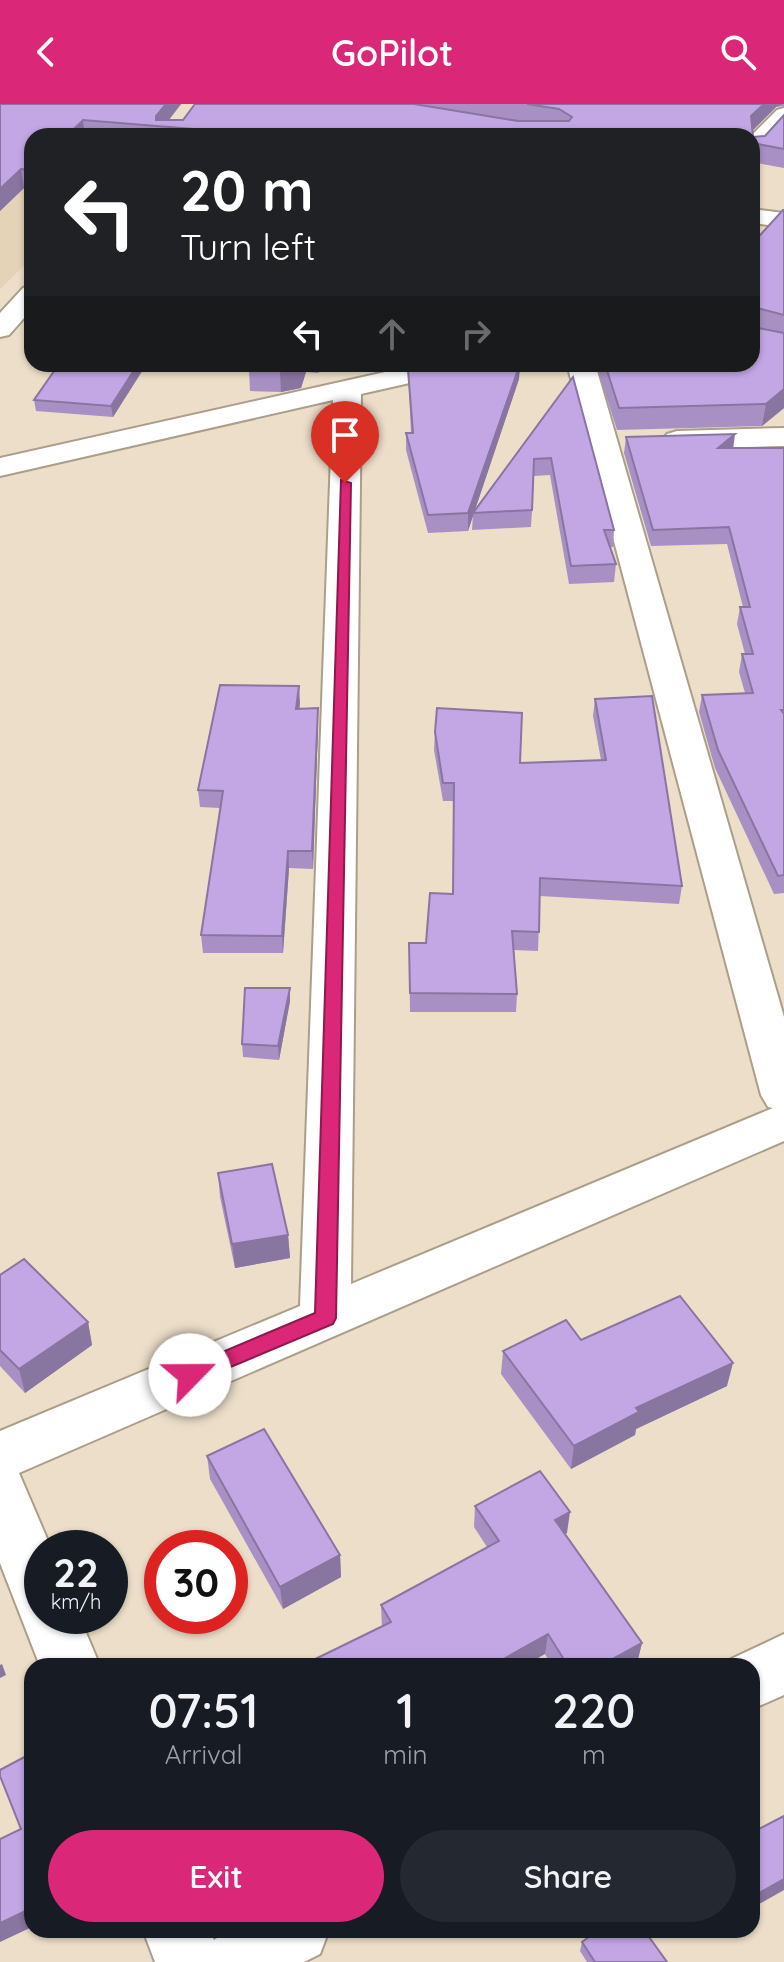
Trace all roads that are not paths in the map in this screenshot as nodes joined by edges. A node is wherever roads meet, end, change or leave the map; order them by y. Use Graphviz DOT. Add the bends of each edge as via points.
graph roads {
  1 [pos="784,114"];
  2 [pos="760,139"];
  3 [pos="760,217"];
  4 [pos="784,220"];
  5 [pos="24,302"];
  6 [pos="0,329"];
  7 [pos="423,372"];
  8 [pos="586,372"];
  9 [pos="347,390"];
  10 [pos="784,437"];
  11 [pos="627,441"];
  12 [pos="0,467"];
  13 [pos="784,1095"];
  14 [pos="784,1122"];
  15 [pos="325,1318"];
  16 [pos="0,1456"];
  17 [pos="0,1491"];
  18 [pos="24,1551"];
  19 [pos="57,1634"];
  20 [pos="67,1658"];
  21 [pos="784,1663"];
  22 [pos="760,1676"];
  23 [pos="179,1938"];
  24 [pos="282,1938"];
  25 [pos="189,1962"];
  26 [pos="238,1962"];
  1 -- 2 [label="street"];
  3 -- 4 [label="street"];
  5 -- 6 [label="street"];
  7 -- 9 [label="street"];
  8 -- 11 [label="street"];
  9 -- 12 [label="street"];
  9 -- 15 [label="street"];
  10 -- 11 [label="street"];
  11 -- 13 [label="street"];
  14 -- 15 [label="street"];
  15 -- 16 [label="street"];
  17 -- 18 [label="street"];
  19 -- 20 [label="street"];
  21 -- 22 [label="street"];
  23 -- 25 [label="street"];
  24 -- 26 [label="street"];
}
